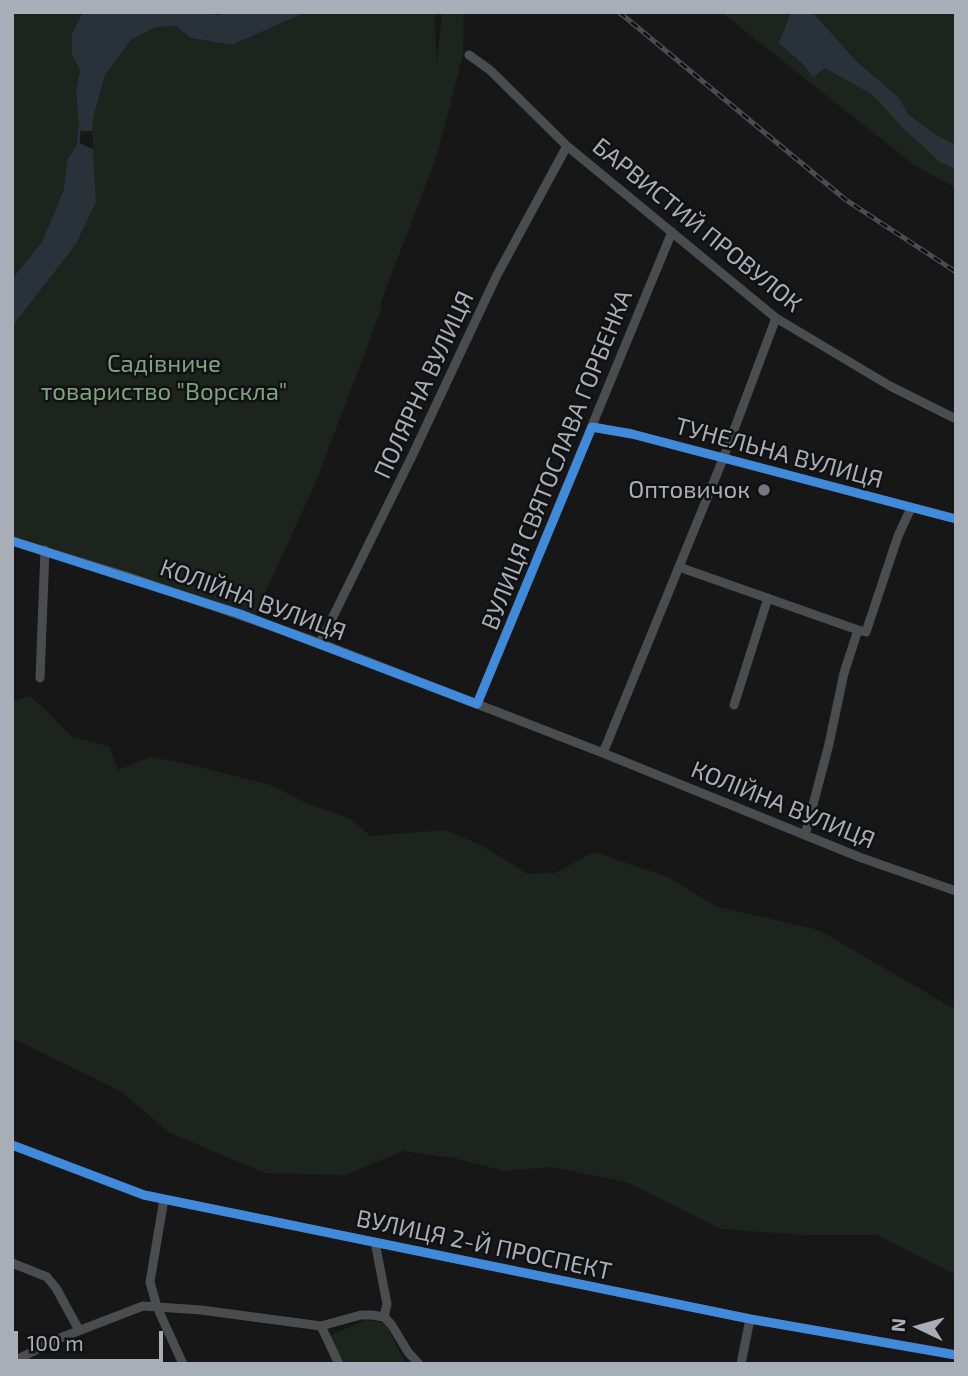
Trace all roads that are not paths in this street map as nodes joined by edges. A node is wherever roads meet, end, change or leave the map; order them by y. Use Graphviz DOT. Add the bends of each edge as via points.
graph roads {
  1 [pos="469,55"];
  2 [pos="567,146"];
  3 [pos="673,232"];
  4 [pos="776,318"];
  5 [pos="956,419"];
  6 [pos="592,427"];
  7 [pos="723,459"];
  8 [pos="911,508"];
  9 [pos="956,519"];
  10 [pos="12,541"];
  11 [pos="45,551"];
  12 [pos="679,567"];
  13 [pos="768,598"];
  14 [pos="858,630"];
  15 [pos="320,643"];
  16 [pos="40,678"];
  17 [pos="477,704"];
  18 [pos="734,705"];
  19 [pos="603,753"];
  20 [pos="805,835"];
  21 [pos="956,891"];
  22 [pos="12,1145"];
  23 [pos="164,1199"];
  24 [pos="376,1242"];
  25 [pos="12,1263"];
  26 [pos="157,1307"];
  27 [pos="384,1317"];
  28 [pos="750,1319"];
  29 [pos="321,1326"];
  30 [pos="79,1330"];
  31 [pos="956,1356"];
  32 [pos="12,1362"];
  33 [pos="183,1364"];
  34 [pos="339,1364"];
  35 [pos="419,1364"];
  36 [pos="741,1364"];
  1 -- 2 [label="street, БАРВИСТИЙ ПРОВУЛОК"];
  2 -- 3 [label="street, БАРВИСТИЙ ПРОВУЛОК"];
  2 -- 15 [label="street, ПОЛЯРНА ВУЛИЦЯ" via="497,275"];
  3 -- 4 [label="street, БАРВИСТИЙ ПРОВУЛОК"];
  3 -- 6 [label="street, ВУЛИЦЯ СВЯТОСЛАВА ГОРБЕНКА"];
  4 -- 5 [label="street, БАРВИСТИЙ ПРОВУЛОК" via="890,386"];
  4 -- 7 [label="street"];
  6 -- 7 [label="street, ТУНЕЛЬНА ВУЛИЦЯ"];
  6 -- 17 [label="street, ВУЛИЦЯ СВЯТОСЛАВА ГОРБЕНКА"];
  7 -- 8 [label="street, ТУНЕЛЬНА ВУЛИЦЯ"];
  7 -- 12 [label="street"];
  8 -- 9 [label="street, ТУНЕЛЬНА ВУЛИЦЯ"];
  8 -- 14 [label="street" via="866,632"];
  10 -- 11 [label="street, КОЛІЙНА ВУЛИЦЯ"];
  11 -- 15 [label="street, КОЛІЙНА ВУЛИЦЯ"];
  11 -- 16 [label="street"];
  12 -- 13 [label="street"];
  12 -- 19 [label="street"];
  13 -- 14 [label="street"];
  13 -- 18 [label="street"];
  14 -- 20 [label="street"];
  15 -- 17 [label="street, КОЛІЙНА ВУЛИЦЯ"];
  17 -- 19 [label="street, КОЛІЙНА ВУЛИЦЯ"];
  19 -- 20 [label="street, КОЛІЙНА ВУЛИЦЯ"];
  20 -- 21 [label="street, КОЛІЙНА ВУЛИЦЯ"];
  22 -- 23 [label="street, ВУЛИЦЯ 2-Й ПРОСПЕКТ"];
  23 -- 24 [label="street, ВУЛИЦЯ 2-Й ПРОСПЕКТ"];
  23 -- 26 [label="street" via="150,1283"];
  24 -- 27 [label="street" via="387,1304"];
  24 -- 28 [label="street, ВУЛИЦЯ 2-Й ПРОСПЕКТ"];
  25 -- 30 [label="street" via="47,1277"];
  26 -- 29 [label="street"];
  26 -- 30 [label="street" via="142,1306"];
  26 -- 33 [label="street"];
  27 -- 29 [label="street" via="361,1315"];
  27 -- 35 [label="street"];
  28 -- 31 [label="street, ВУЛИЦЯ 2-Й ПРОСПЕКТ"];
  28 -- 36 [label="street"];
  29 -- 34 [label="street"];
  30 -- 32 [label="street"];
}
